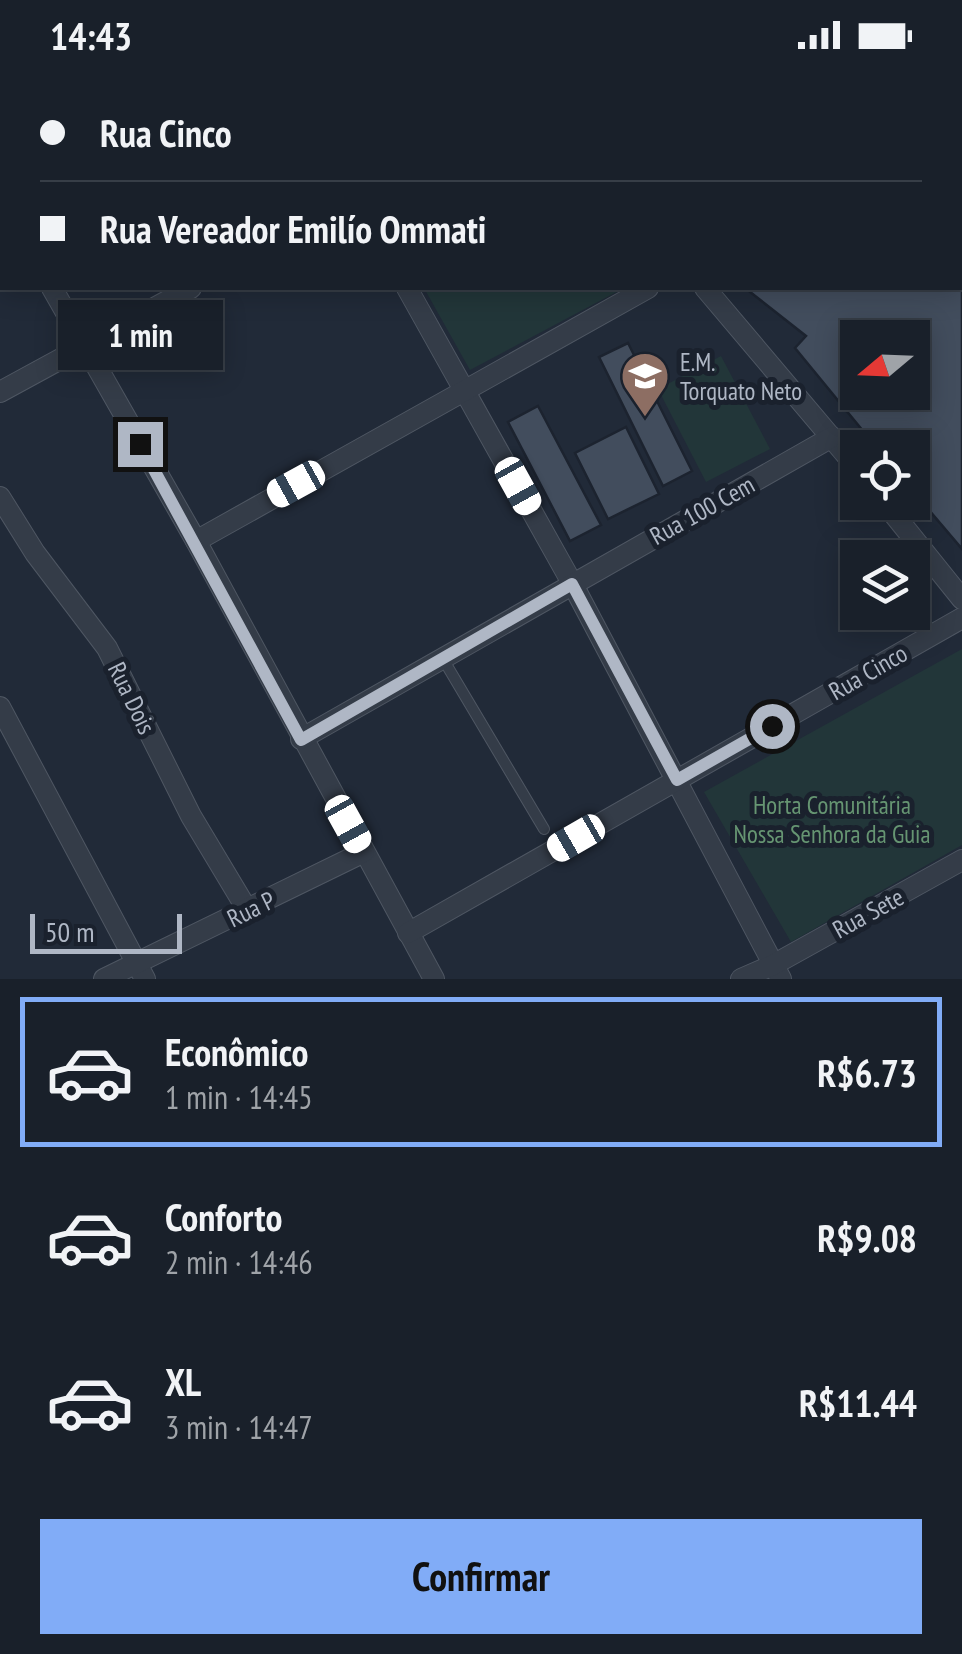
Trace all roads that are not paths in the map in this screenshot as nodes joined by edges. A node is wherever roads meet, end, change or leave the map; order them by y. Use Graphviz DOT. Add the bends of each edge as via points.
graph roads {
  1 [pos="53,290"];
  2 [pos="187,290"];
  3 [pos="409,290"];
  4 [pos="644,290"];
  5 [pos="707,290"];
  6 [pos="84,346"];
  7 [pos="464,388"];
  8 [pos="0,392"];
  9 [pos="832,437"];
  10 [pos="840,447"];
  11 [pos="0,497"];
  12 [pos="898,520"];
  13 [pos="196,541"];
  14 [pos="572,584"];
  15 [pos="962,599"];
  16 [pos="962,618"];
  17 [pos="443,658"];
  18 [pos="0,707"];
  19 [pos="301,740"];
  20 [pos="677,780"];
  21 [pos="544,829"];
  22 [pos="364,852"];
  23 [pos="962,860"];
  24 [pos="248,911"];
  25 [pos="408,933"];
  26 [pos="141,971"];
  27 [pos="777,972"];
  28 [pos="104,979"];
  29 [pos="434,979"];
  30 [pos="741,979"];
  1 -- 6 [label="street"];
  2 -- 6 [label="street"];
  3 -- 7 [label="street"];
  4 -- 7 [label="street"];
  5 -- 9 [label="street"];
  6 -- 8 [label="street"];
  6 -- 13 [label="street"];
  7 -- 13 [label="street"];
  7 -- 14 [label="street"];
  9 -- 10 [label="street"];
  9 -- 14 [label="street, Rua 100 Cem"];
  11 -- 24 [label="street, Rua Dois" via="34,554 107,648 191,816"];
  12 -- 15 [label="street"];
  13 -- 19 [label="street"];
  14 -- 17 [label="street, Rua 100 Cem"];
  14 -- 20 [label="street"];
  16 -- 20 [label="street, Rua Cinco"];
  17 -- 19 [label="street, Rua 100 Cem"];
  17 -- 21 [label="lane"];
  18 -- 26 [label="street"];
  19 -- 22 [label="street"];
  20 -- 25 [label="street, Rua Cinco"];
  20 -- 27 [label="street"];
  22 -- 24 [label="street, Rua P"];
  22 -- 25 [label="street"];
  23 -- 27 [label="street, Rua Sete"];
  24 -- 26 [label="street, Rua P"];
  25 -- 29 [label="street"];
  26 -- 28 [label="street"];
  27 -- 30 [label="street, Rua Sete"];
}
